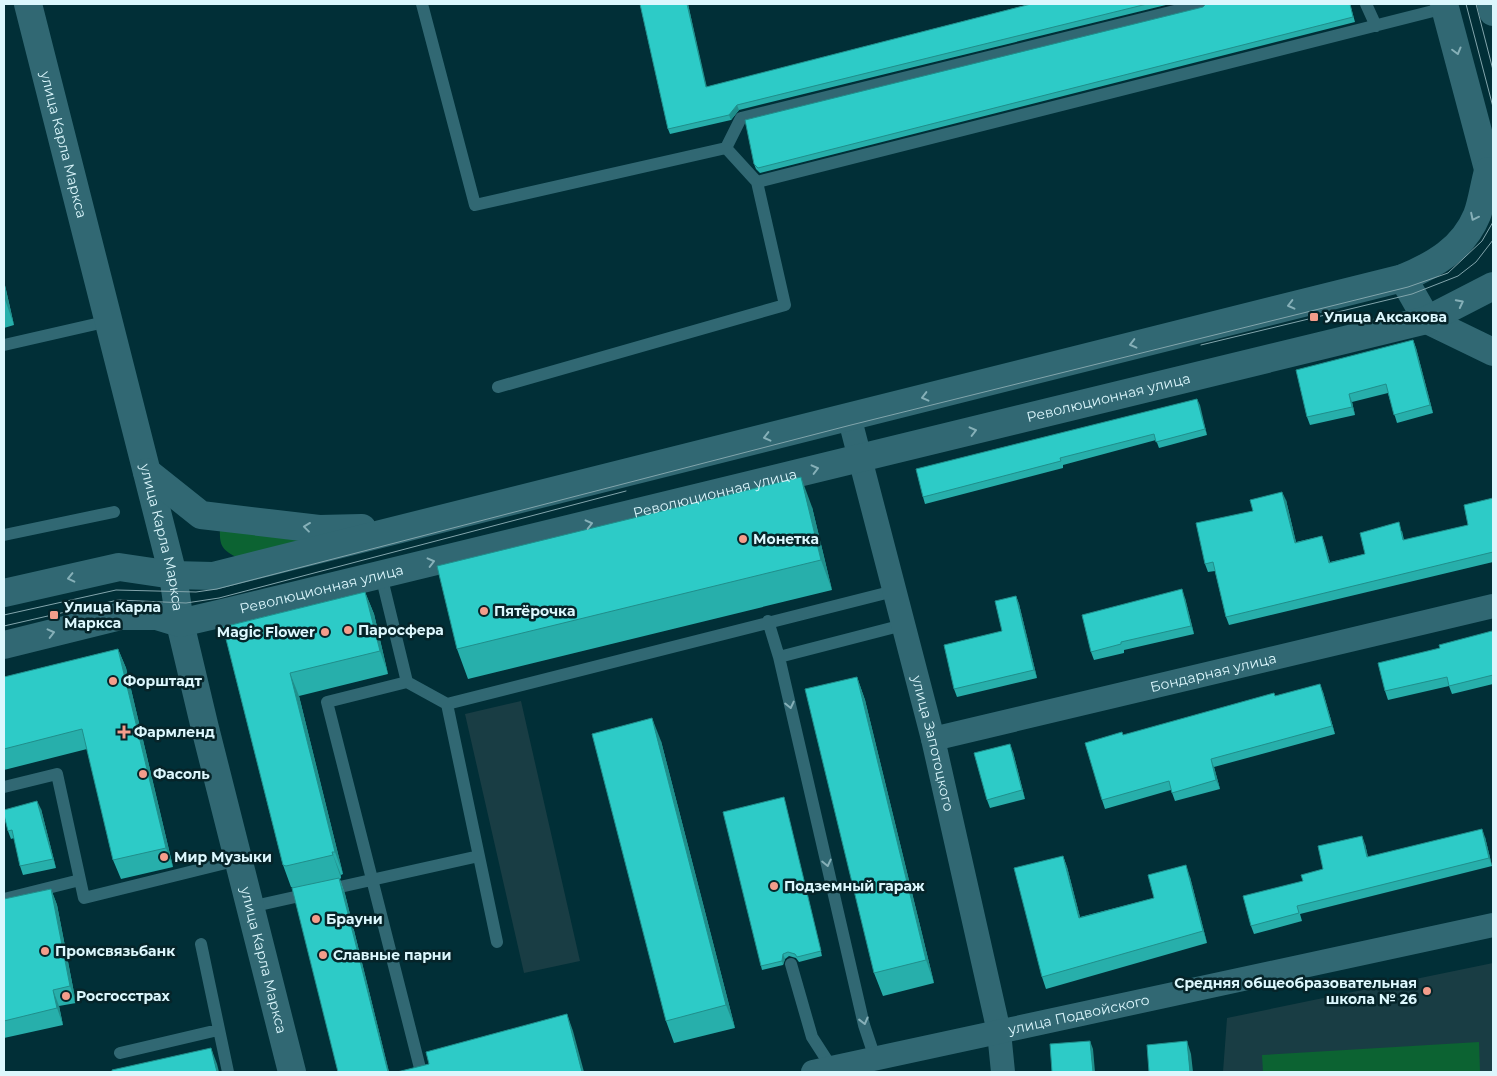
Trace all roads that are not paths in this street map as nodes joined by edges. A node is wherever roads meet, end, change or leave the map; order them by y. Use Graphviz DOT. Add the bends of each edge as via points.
graph roads {
  1 [pos="28,4"];
  2 [pos="422,4"];
  3 [pos="1203,4"];
  4 [pos="1366,4"];
  5 [pos="1491,4"];
  6 [pos="1445,6"];
  7 [pos="1493,12"];
  8 [pos="1376,26"];
  9 [pos="726,148"];
  10 [pos="1491,180"];
  11 [pos="757,182"];
  12 [pos="1402,278"];
  13 [pos="1493,286"];
  14 [pos="1427,320"];
  15 [pos="109,321"];
  16 [pos="4,345"];
  17 [pos="1493,352"];
  18 [pos="498,387"];
  19 [pos="849,416"];
  20 [pos="860,459"];
  21 [pos="147,472"];
  22 [pos="114,512"];
  23 [pos="408,527"];
  24 [pos="4,535"];
  25 [pos="173,575"];
  26 [pos="381,575"];
  27 [pos="894,591"];
  28 [pos="4,593"];
  29 [pos="1493,606"];
  30 [pos="768,621"];
  31 [pos="180,623"];
  32 [pos="903,625"];
  33 [pos="4,645"];
  34 [pos="779,657"];
  35 [pos="408,682"];
  36 [pos="447,704"];
  37 [pos="933,740"];
  38 [pos="4,787"];
  39 [pos="479,856"];
  40 [pos="238,860"];
  41 [pos="372,879"];
  42 [pos="80,880"];
  43 [pos="4,899"];
  44 [pos="250,907"];
  45 [pos="1493,925"];
  46 [pos="497,942"];
  47 [pos="201,944"];
  48 [pos="791,964"];
  49 [pos="218,1030"];
  50 [pos="999,1032"];
  51 [pos="120,1053"];
  52 [pos="875,1058"];
  53 [pos="822,1070"];
  54 [pos="228,1072"];
  55 [pos="292,1072"];
  56 [pos="421,1072"];
  57 [pos="1003,1072"];
  1 -- 15 [label="street, улица Карла Маркса"];
  2 -- 9 [label="lane" via="475,205"];
  3 -- 9 [label="lane" via="740,118"];
  4 -- 8 [label="lane"];
  5 -- 7 [label="street"];
  6 -- 8 [label="lane"];
  6 -- 10 [label="street, one-way"];
  8 -- 11 [label="lane"];
  9 -- 11 [label="lane"];
  10 -- 12 [label="street, one-way" via="1476,216 1457,247 1432,266"];
  11 -- 18 [label="lane" via="785,306"];
  12 -- 14 [label="street"];
  12 -- 19 [label="street, one-way"];
  14 -- 13 [label="street, Революционная улица, one-way"];
  14 -- 17 [label="street"];
  20 -- 14 [label="street, Революционная улица, one-way"];
  15 -- 16 [label="lane"];
  15 -- 21 [label="street, улица Карла Маркса"];
  19 -- 20 [label="street, улица Запотоцкого"];
  19 -- 23 [label="street, one-way"];
  26 -- 20 [label="street, Революционная улица, one-way"];
  20 -- 27 [label="street, улица Запотоцкого"];
  23 -- 21 [label="street, one-way" via="319,529 201,515"];
  21 -- 25 [label="street, улица Карла Маркса"];
  22 -- 24 [label="lane"];
  23 -- 25 [label="street" via="213,576"];
  25 -- 28 [label="street, one-way" via="118,567"];
  25 -- 31 [label="street, улица Карла Маркса"];
  26 -- 31 [label="street, Революционная улица"];
  26 -- 35 [label="lane"];
  27 -- 30 [label="lane"];
  27 -- 32 [label="street, улица Запотоцкого"];
  29 -- 37 [label="street, Бондарная улица"];
  30 -- 34 [label="lane"];
  30 -- 36 [label="lane"];
  33 -- 31 [label="street, Революционная улица, one-way" via="121,616 156,616"];
  31 -- 40 [label="street, улица Карла Маркса"];
  32 -- 34 [label="lane"];
  32 -- 37 [label="street, улица Запотоцкого"];
  34 -- 52 [label="lane, one-way" via="864,1025"];
  35 -- 36 [label="lane"];
  35 -- 41 [label="lane" via="327,702"];
  36 -- 39 [label="lane"];
  37 -- 50 [label="street, улица Запотоцкого"];
  38 -- 42 [label="lane" via="57,774"];
  39 -- 41 [label="lane"];
  39 -- 46 [label="lane"];
  40 -- 42 [label="lane" via="84,898"];
  40 -- 44 [label="street, улица Карла Маркса"];
  41 -- 44 [label="lane"];
  41 -- 56 [label="lane"];
  42 -- 43 [label="lane"];
  44 -- 55 [label="street, улица Карла Маркса"];
  45 -- 50 [label="street, улица Подвойского"];
  47 -- 49 [label="lane"];
  48 -- 53 [label="lane"];
  49 -- 51 [label="lane"];
  49 -- 54 [label="lane"];
  50 -- 52 [label="street, улица Подвойского"];
  50 -- 57 [label="street, улица Запотоцкого"];
  52 -- 53 [label="street, улица Подвойского"];
}
